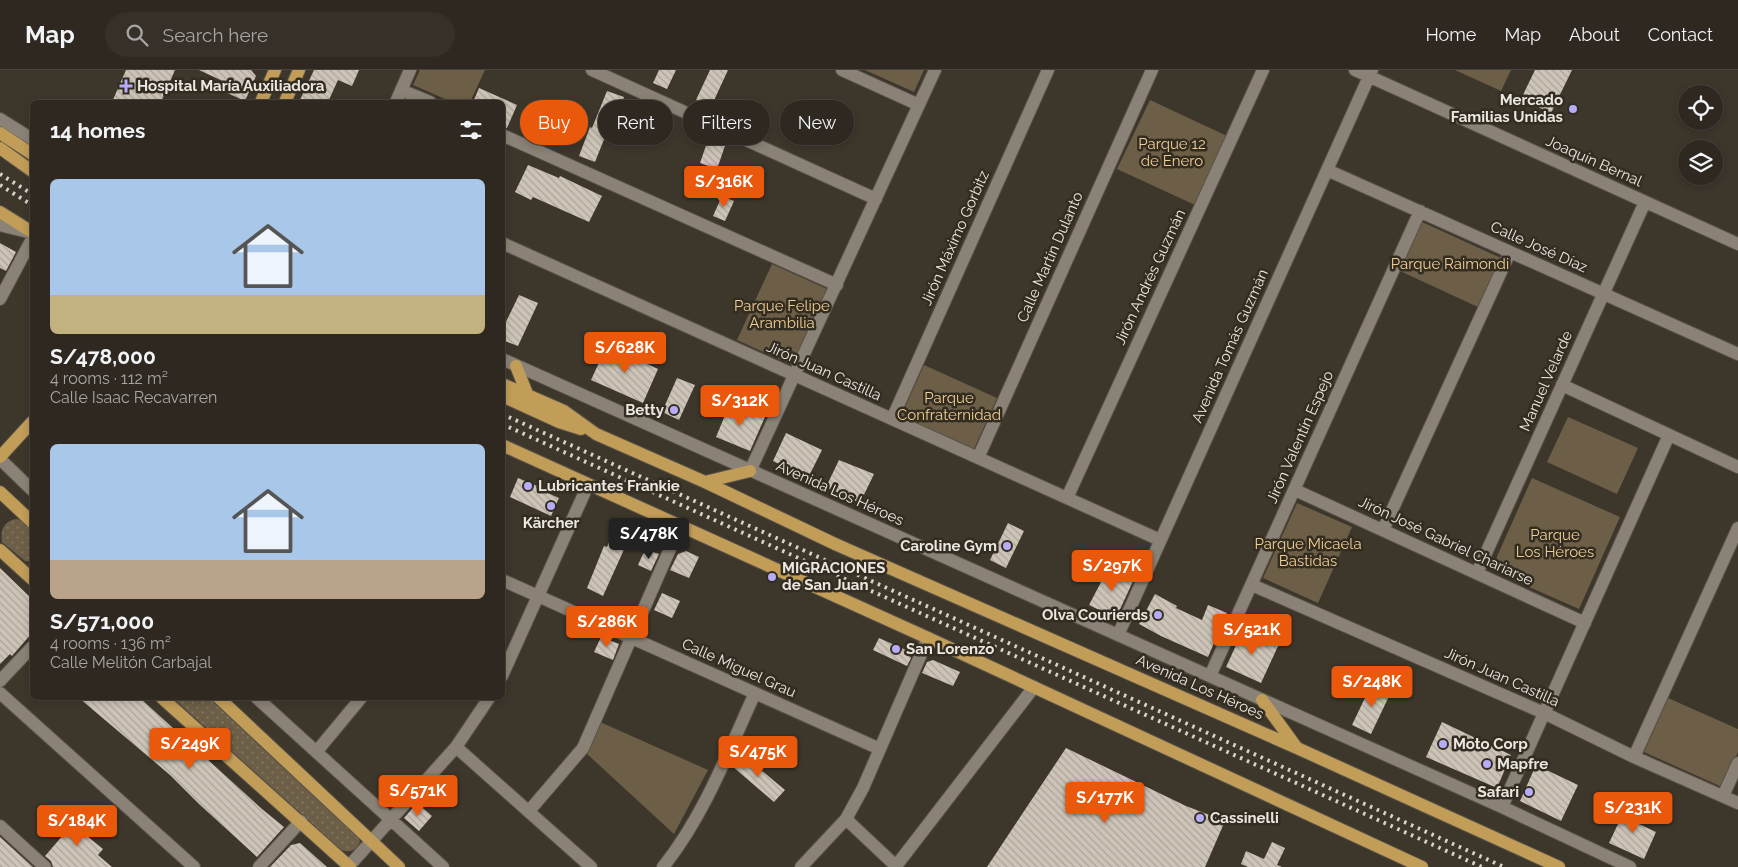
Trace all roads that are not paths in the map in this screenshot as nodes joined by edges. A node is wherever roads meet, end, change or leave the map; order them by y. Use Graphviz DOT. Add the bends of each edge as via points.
graph roads {
  1 [pos="275,70"];
  2 [pos="299,70"];
  3 [pos="410,70"];
  4 [pos="592,70"];
  5 [pos="842,70"];
  6 [pos="935,70"];
  7 [pos="1048,70"];
  8 [pos="1152,70"];
  9 [pos="1263,70"];
  10 [pos="1355,70"];
  11 [pos="1371,73"];
  12 [pos="401,90"];
  13 [pos="262,100"];
  14 [pos="286,100"];
  15 [pos="397,100"];
  16 [pos="425,100"];
  17 [pos="919,105"];
  18 [pos="0,119"];
  19 [pos="0,133"];
  20 [pos="505,136"];
  21 [pos="30,138"];
  22 [pos="0,148"];
  23 [pos="30,153"];
  24 [pos="30,170"];
  25 [pos="1327,170"];
  26 [pos="876,199"];
  27 [pos="1646,202"];
  28 [pos="1420,211"];
  29 [pos="0,212"];
  30 [pos="0,225"];
  31 [pos="30,231"];
  32 [pos="30,232"];
  33 [pos="30,243"];
  34 [pos="505,244"];
  35 [pos="1738,244"];
  36 [pos="1510,252"];
  37 [pos="837,284"];
  38 [pos="1604,294"];
  39 [pos="0,299"];
  40 [pos="1738,354"];
  41 [pos="505,360"];
  42 [pos="516,366"];
  43 [pos="795,376"];
  44 [pos="505,385"];
  45 [pos="1562,385"];
  46 [pos="528,396"];
  47 [pos="505,397"];
  48 [pos="892,419"];
  49 [pos="30,424"];
  50 [pos="596,434"];
  51 [pos="1669,435"];
  52 [pos="505,446"];
  53 [pos="0,458"];
  54 [pos="978,458"];
  55 [pos="1738,467"];
  56 [pos="750,471"];
  57 [pos="705,482"];
  58 [pos="588,484"];
  59 [pos="30,488"];
  60 [pos="1294,490"];
  61 [pos="1,495"];
  62 [pos="1067,498"];
  63 [pos="30,520"];
  64 [pos="680,526"];
  65 [pos="1738,528"];
  66 [pos="1382,530"];
  67 [pos="1160,540"];
  68 [pos="0,550"];
  69 [pos="1477,573"];
  70 [pos="30,575"];
  71 [pos="505,581"];
  72 [pos="1252,585"];
  73 [pos="539,596"];
  74 [pos="1585,622"];
  75 [pos="1118,635"];
  76 [pos="630,637"];
  77 [pos="928,638"];
  78 [pos="30,649"];
  79 [pos="505,670"];
  80 [pos="1210,676"];
  81 [pos="0,680"];
  82 [pos="1034,687"];
  83 [pos="0,693"];
  84 [pos="755,693"];
  85 [pos="164,700"];
  86 [pos="222,700"];
  87 [pos="259,700"];
  88 [pos="359,700"];
  89 [pos="488,700"];
  90 [pos="1262,700"];
  91 [pos="1544,713"];
  92 [pos="456,747"];
  93 [pos="1297,748"];
  94 [pos="880,749"];
  95 [pos="317,751"];
  96 [pos="1634,757"];
  97 [pos="1738,763"];
  98 [pos="1723,796"];
  99 [pos="1738,803"];
  100 [pos="1502,807"];
  101 [pos="529,810"];
  102 [pos="846,818"];
  103 [pos="391,819"];
  104 [pos="301,821"];
  105 [pos="1,829"];
  106 [pos="371,841"];
  107 [pos="350,866"];
  108 [pos="896,866"];
  109 [pos="45,867"];
  110 [pos="194,867"];
  111 [pos="259,867"];
  112 [pos="399,867"];
  113 [pos="443,867"];
  114 [pos="591,867"];
  115 [pos="663,867"];
  116 [pos="801,867"];
  117 [pos="1422,867"];
  118 [pos="1560,867"];
  119 [pos="1630,867"];
  1 -- 13 [label="main road"];
  2 -- 14 [label="main road"];
  3 -- 12 [label="street"];
  4 -- 26 [label="street"];
  5 -- 17 [label="street"];
  6 -- 17 [label="street"];
  7 -- 48 [label="street, Jirón Máximo Gorbitz"];
  8 -- 54 [label="street, Calle Martín Dulanto"];
  9 -- 62 [label="street, Jirón Andrés Guzmán"];
  10 -- 11 [label="street, Joaquín Bernal"];
  11 -- 25 [label="street, Avenida Tomás Guzmán"];
  11 -- 27 [label="street, Joaquín Bernal"];
  12 -- 15 [label="street"];
  12 -- 16 [label="street"];
  17 -- 26 [label="street"];
  18 -- 21 [label="street"];
  19 -- 23 [label="main road"];
  20 -- 37 [label="street"];
  22 -- 24 [label="main road"];
  25 -- 28 [label="street, Calle José Díaz"];
  25 -- 67 [label="street, Avenida Tomás Guzmán"];
  26 -- 37 [label="street"];
  27 -- 35 [label="street, Joaquín Bernal"];
  27 -- 38 [label="street, Manuel Velarde"];
  28 -- 36 [label="street, Calle José Díaz"];
  28 -- 60 [label="street, Jirón Valentín Espejo"];
  29 -- 31 [label="main road"];
  30 -- 32 [label="street"];
  33 -- 39 [label="street"];
  34 -- 43 [label="street, Jirón Juan Castilla"];
  36 -- 38 [label="street, Calle José Díaz"];
  36 -- 66 [label="street"];
  37 -- 43 [label="street"];
  38 -- 40 [label="street, Calle José Díaz"];
  38 -- 45 [label="street, Manuel Velarde"];
  41 -- 42 [label="street, Avenida Los Héroes"];
  42 -- 46 [label="main road"];
  42 -- 56 [label="street, Avenida Los Héroes"];
  43 -- 48 [label="street, Jirón Juan Castilla"];
  43 -- 56 [label="street"];
  44 -- 46 [label="main road, Avenida Los Héroes"];
  45 -- 51 [label="street"];
  45 -- 69 [label="street, Manuel Velarde"];
  46 -- 50 [label="main road, Avenida Los Héroes" via="564,411"];
  47 -- 50 [label="main road" via="558,422"];
  48 -- 54 [label="street, Jirón Juan Castilla"];
  49 -- 53 [label="main road"];
  50 -- 57 [label="main road, Avenida Los Héroes"];
  51 -- 55 [label="street"];
  51 -- 74 [label="street"];
  52 -- 58 [label="main road"];
  53 -- 59 [label="street"];
  54 -- 62 [label="street, Jirón Juan Castilla"];
  56 -- 57 [label="main road"];
  56 -- 75 [label="street, Avenida Los Héroes"];
  57 -- 93 [label="main road, Avenida Los Héroes" via="844,548"];
  58 -- 64 [label="main road"];
  58 -- 73 [label="street"];
  60 -- 66 [label="street, Jirón José Gabriel Chariarse"];
  60 -- 72 [label="street, Jirón Valentín Espejo"];
  61 -- 63 [label="main road"];
  62 -- 67 [label="street, Jirón Juan Castilla"];
  64 -- 76 [label="street"];
  64 -- 77 [label="main road"];
  65 -- 96 [label="street"];
  66 -- 69 [label="street, Jirón José Gabriel Chariarse"];
  67 -- 75 [label="street, Avenida Tomás Guzmán"];
  68 -- 70 [label="main road"];
  69 -- 74 [label="street, Jirón José Gabriel Chariarse"];
  71 -- 73 [label="street, Calle Miguel Grau"];
  72 -- 80 [label="street, Jirón Valentín Espejo"];
  72 -- 91 [label="street, Jirón Juan Castilla"];
  73 -- 76 [label="street, Calle Miguel Grau"];
  73 -- 79 [label="street"];
  74 -- 91 [label="street"];
  75 -- 80 [label="street, Avenida Los Héroes"];
  76 -- 84 [label="street, Calle Miguel Grau"];
  76 -- 101 [label="street" via="583,748"];
  77 -- 82 [label="main road"];
  77 -- 94 [label="street"];
  78 -- 81 [label="street"];
  80 -- 90 [label="street, Avenida Los Héroes"];
  82 -- 108 [label="street"];
  82 -- 117 [label="main road"];
  83 -- 110 [label="street"];
  84 -- 94 [label="street, Calle Miguel Grau"];
  84 -- 115 [label="street" via="684,840"];
  85 -- 104 [label="main road"];
  86 -- 106 [label="main road"];
  87 -- 95 [label="street"];
  88 -- 95 [label="street"];
  89 -- 92 [label="street"];
  90 -- 93 [label="main road"];
  90 -- 100 [label="street, Avenida Los Héroes"];
  91 -- 96 [label="street, Jirón Juan Castilla"];
  91 -- 100 [label="street"];
  92 -- 101 [label="street"];
  92 -- 103 [label="street"];
  93 -- 118 [label="main road, Avenida Los Héroes"];
  94 -- 102 [label="street"];
  95 -- 103 [label="street"];
  96 -- 98 [label="street, Jirón Juan Castilla"];
  97 -- 98 [label="street"];
  98 -- 99 [label="street, Jirón Juan Castilla"];
  100 -- 119 [label="street, Avenida Los Héroes"];
  101 -- 114 [label="street"];
  102 -- 108 [label="street"];
  102 -- 116 [label="street"];
  103 -- 106 [label="street"];
  103 -- 113 [label="street"];
  104 -- 107 [label="main road"];
  104 -- 111 [label="street"];
  105 -- 109 [label="street"];
  106 -- 107 [label="street"];
  106 -- 112 [label="main road"];
}
